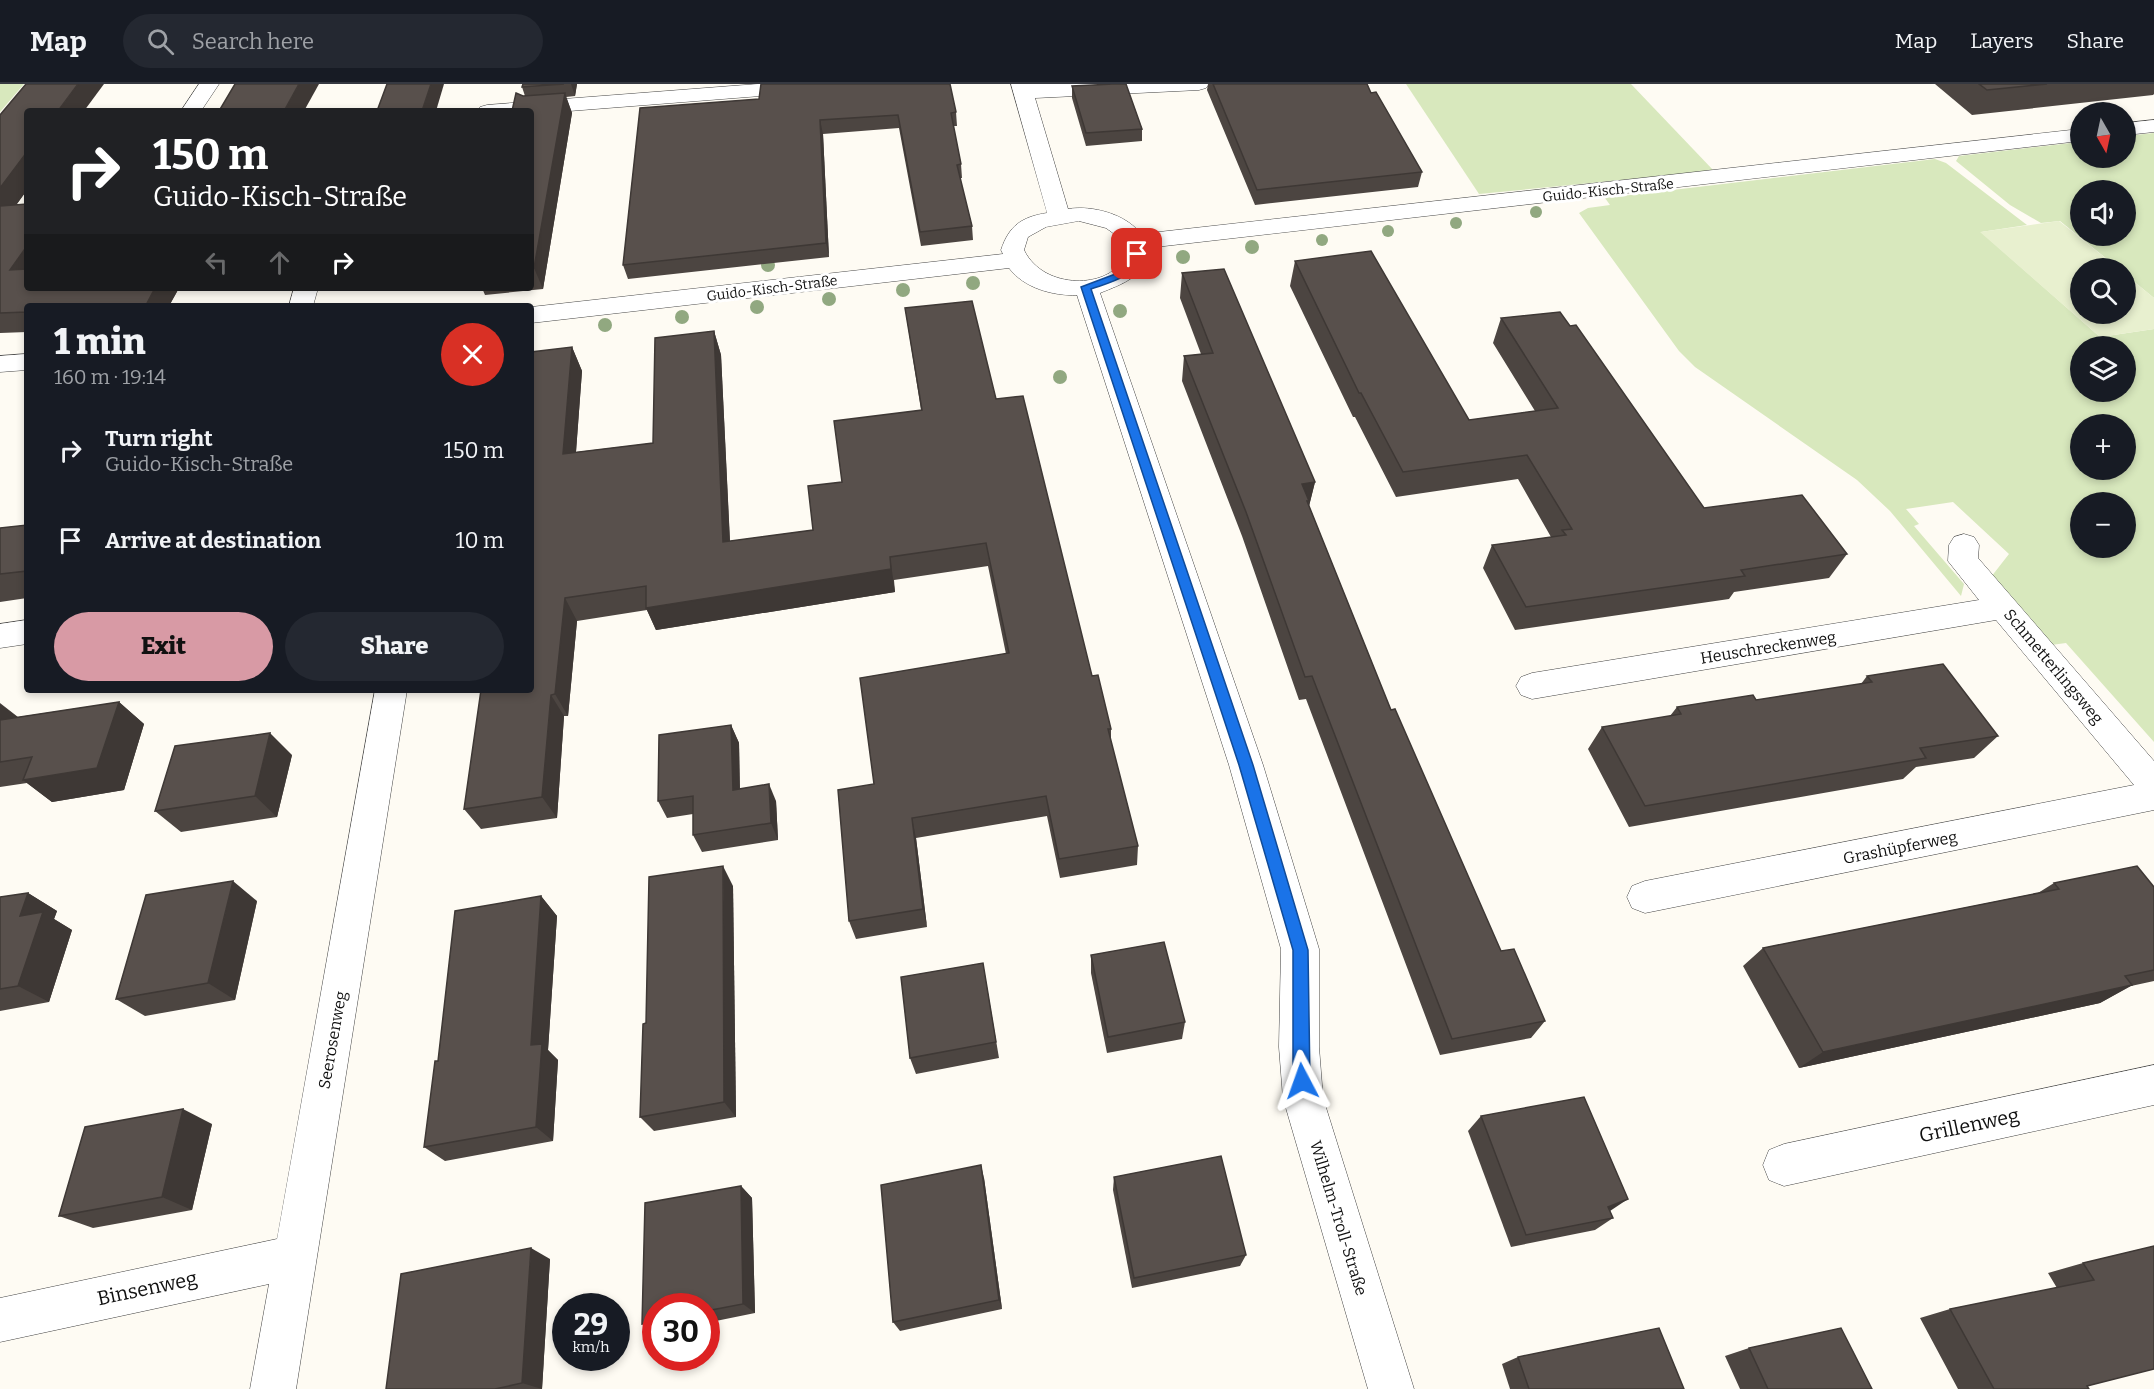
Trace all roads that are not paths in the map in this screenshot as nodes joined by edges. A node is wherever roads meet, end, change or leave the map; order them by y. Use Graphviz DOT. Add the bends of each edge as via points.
graph roads {
  1 [pos="209,84"];
  2 [pos="583,84"];
  3 [pos="837,84"];
  4 [pos="1199,84"];
  5 [pos="1023,88"];
  6 [pos="576,105"];
  7 [pos="193,108"];
  8 [pos="532,108"];
  9 [pos="2154,126"];
  10 [pos="2136,128"];
  11 [pos="2070,136"];
  12 [pos="1059,216"];
  13 [pos="1136,242"];
  14 [pos="1013,260"];
  15 [pos="1086,287"];
  16 [pos="534,315"];
  17 [pos="24,362"];
  18 [pos="0,364"];
  19 [pos="1964,545"];
  20 [pos="2005,608"];
  21 [pos="24,632"];
  22 [pos="0,636"];
  23 [pos="1532,686"];
  24 [pos="391,693"];
  25 [pos="2154,784"];
  26 [pos="2154,796"];
  27 [pos="1646,897"];
  28 [pos="2154,1084"];
  29 [pos="1784,1165"];
  30 [pos="295,1257"];
  31 [pos="0,1320"];
  32 [pos="273,1389"];
  33 [pos="1391,1389"];
  1 -- 7 [label="street"];
  2 -- 6 [label="street"];
  3 -- 6 [label="street"];
  4 -- 5 [label="street"];
  5 -- 12 [label="street"];
  6 -- 8 [label="street"];
  9 -- 10 [label="street"];
  11 -- 13 [label="street, Guido-Kisch-Straße"];
  12 -- 13 [label="street" via="1098,217 1128,231"];
  12 -- 14 [label="street" via="1034,224 1016,237 1011,248"];
  13 -- 15 [label="street" via="1132,266 1121,275"];
  14 -- 15 [label="street" via="1032,278 1048,285"];
  14 -- 16 [label="street, Guido-Kisch-Straße"];
  15 -- 33 [label="street, Wilhelm-Troll-Straße" via="1246,765 1300,950 1303,1098"];
  17 -- 18 [label="street"];
  19 -- 20 [label="street, Schmetterlingsweg" via="1963,561"];
  20 -- 23 [label="street, Heuschreckenweg"];
  20 -- 25 [label="street, Schmetterlingsweg"];
  21 -- 22 [label="street"];
  24 -- 30 [label="street, Seerosenweg"];
  26 -- 27 [label="street, Grashüpferweg"];
  28 -- 29 [label="street, Grillenweg"];
  30 -- 31 [label="street, Binsenweg"];
  30 -- 32 [label="street, Seerosenweg"];
}
